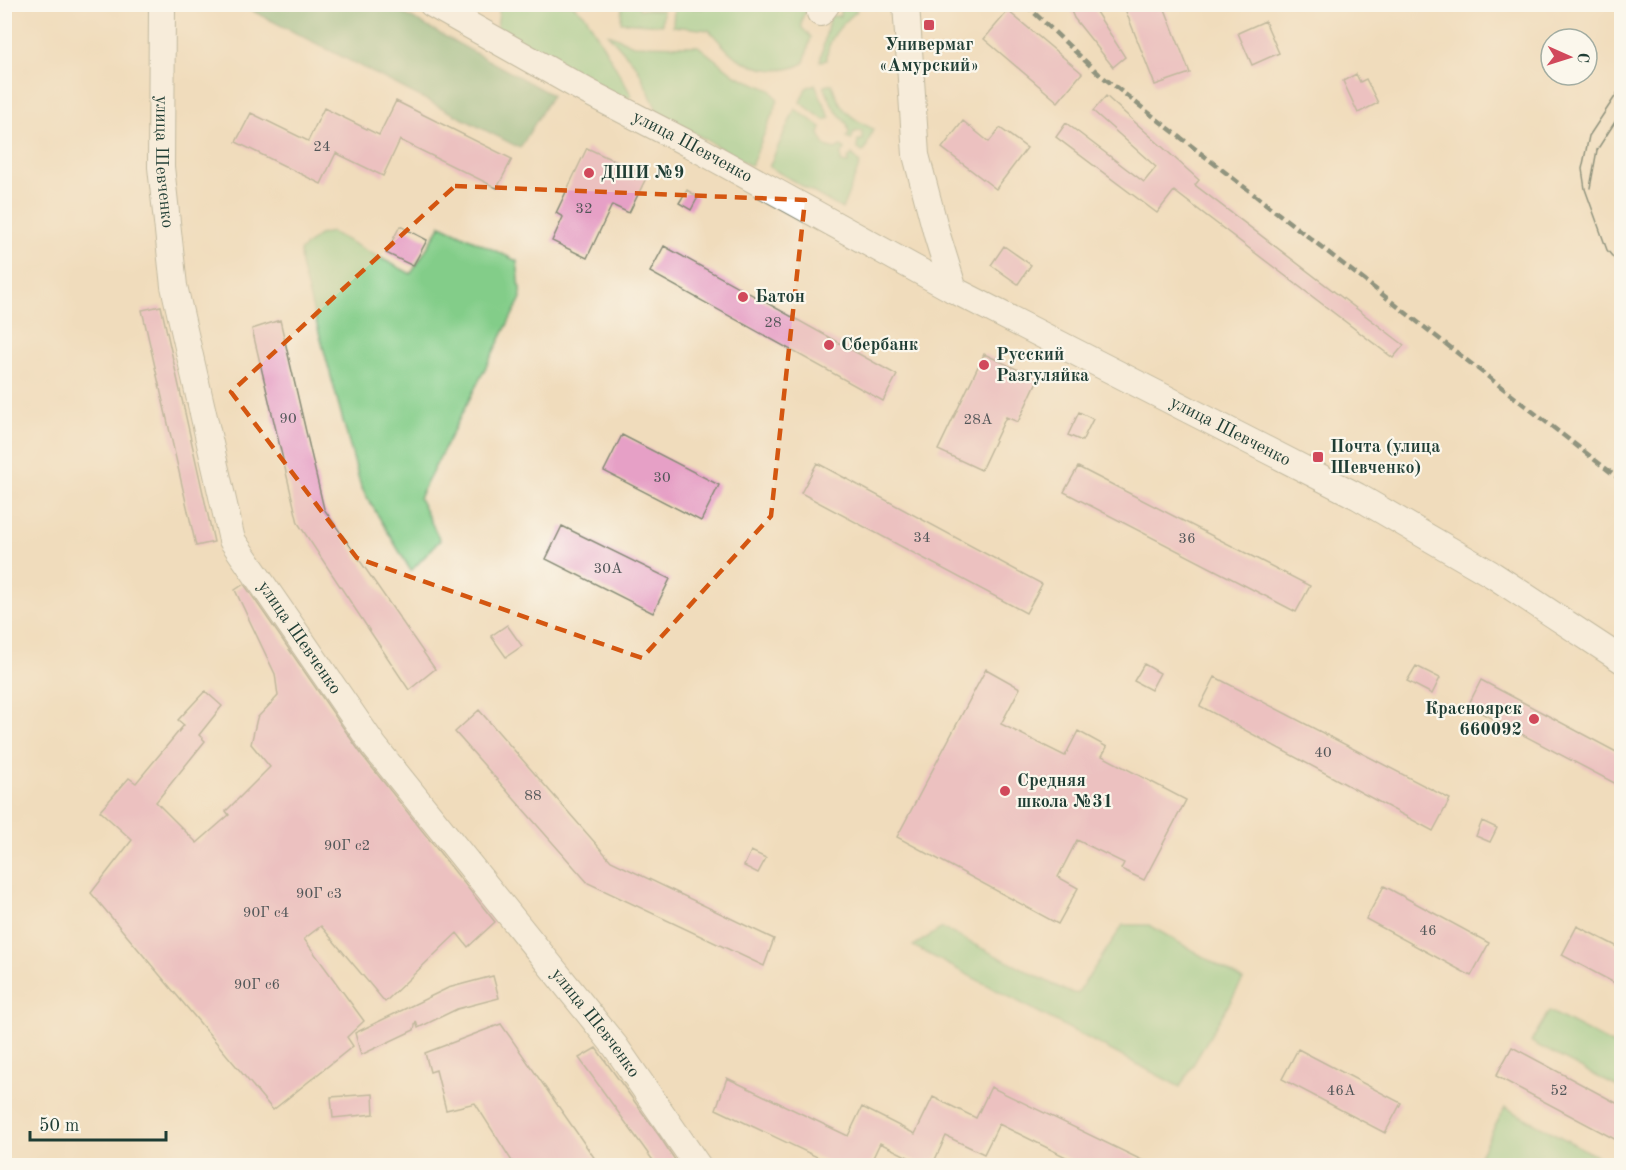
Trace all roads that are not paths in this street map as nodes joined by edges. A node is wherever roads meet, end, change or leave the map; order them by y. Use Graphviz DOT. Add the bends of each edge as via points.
graph roads {
  1 [pos="162,4"];
  2 [pos="432,4"];
  3 [pos="906,4"];
  4 [pos="954,290"];
  5 [pos="1622,660"];
  6 [pos="698,1166"];
  1 -- 6 [label="street, улица Шевченко" via="161,167 174,286 232,540 374,746 615,1046"];
  2 -- 4 [label="street, улица Шевченко"];
  3 -- 4 [label="street" via="916,154"];
  4 -- 5 [label="street, улица Шевченко" via="1357,496 1493,574"];
}
